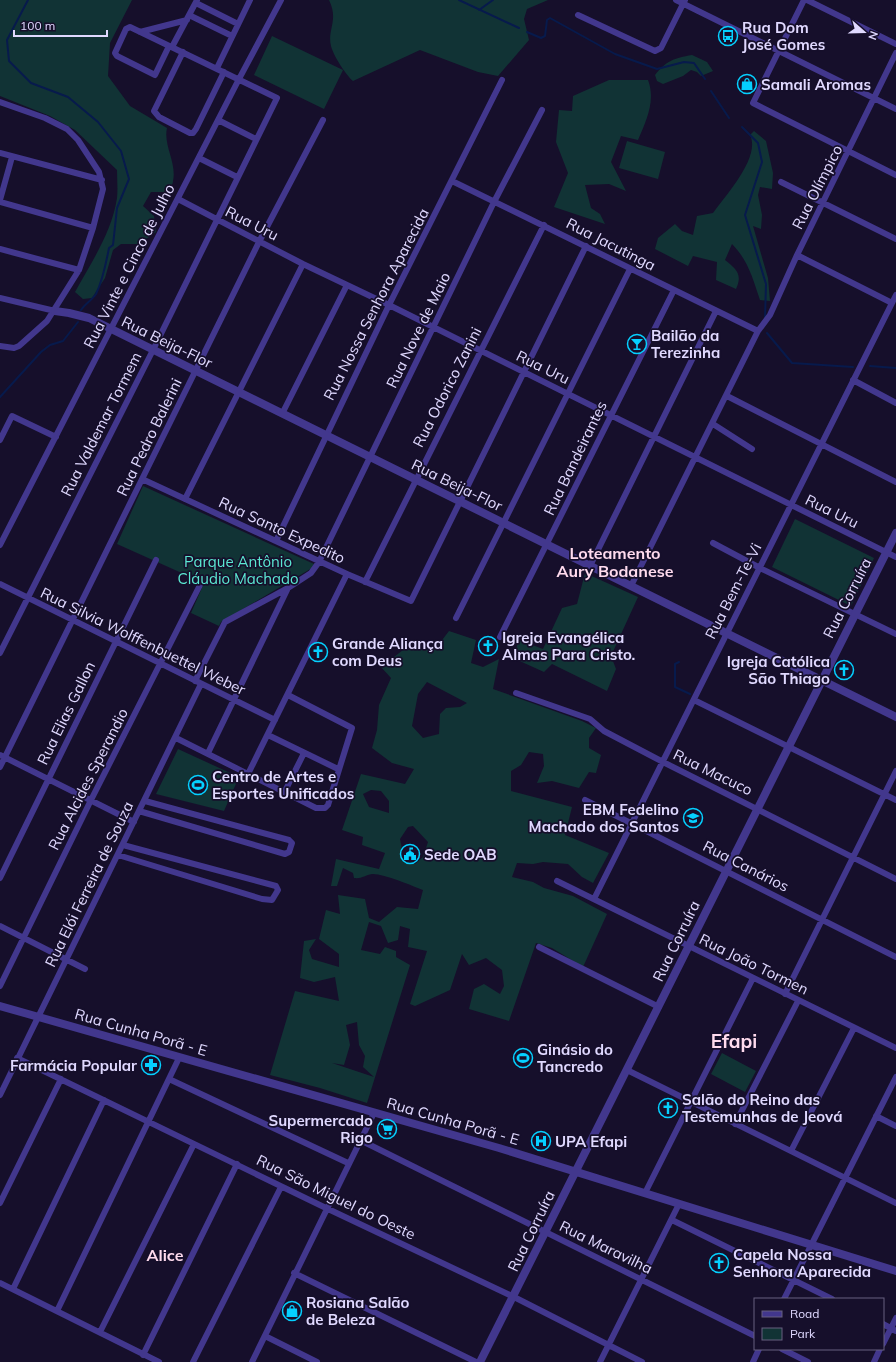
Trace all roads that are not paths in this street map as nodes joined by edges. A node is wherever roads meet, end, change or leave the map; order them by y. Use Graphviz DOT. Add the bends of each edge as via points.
graph roads {
  1 [pos="250,0"];
  2 [pos="281,0"];
  3 [pos="676,0"];
  4 [pos="806,0"];
  5 [pos="197,1"];
  6 [pos="684,2"];
  7 [pos="578,15"];
  8 [pos="188,17"];
  9 [pos="238,24"];
  10 [pos="140,32"];
  11 [pos="232,36"];
  12 [pos="896,44"];
  13 [pos="170,46"];
  14 [pos="779,51"];
  15 [pos="183,52"];
  16 [pos="896,53"];
  17 [pos="216,68"];
  18 [pos="224,72"];
  19 [pos="239,79"];
  20 [pos="502,80"];
  21 [pos="875,98"];
  22 [pos="0,102"];
  23 [pos="896,109"];
  24 [pos="542,110"];
  25 [pos="218,120"];
  26 [pos="323,120"];
  27 [pos="256,139"];
  28 [pos="849,151"];
  29 [pos="0,154"];
  30 [pos="12,157"];
  31 [pos="199,158"];
  32 [pos="896,175"];
  33 [pos="237,177"];
  34 [pos="102,180"];
  35 [pos="452,181"];
  36 [pos="781,182"];
  37 [pos="178,199"];
  38 [pos="0,201"];
  39 [pos="494,202"];
  40 [pos="824,203"];
  41 [pos="217,220"];
  42 [pos="544,225"];
  43 [pos="93,228"];
  44 [pos="896,239"];
  45 [pos="259,242"];
  46 [pos="586,246"];
  47 [pos="0,249"];
  48 [pos="797,255"];
  49 [pos="303,264"];
  50 [pos="630,269"];
  51 [pos="78,270"];
  52 [pos="347,284"];
  53 [pos="674,290"];
  54 [pos="896,295"];
  55 [pos="0,298"];
  56 [pos="892,303"];
  57 [pos="389,305"];
  58 [pos="55,311"];
  59 [pos="716,311"];
  60 [pos="434,328"];
  61 [pos="111,329"];
  62 [pos="758,331"];
  63 [pos="0,346"];
  64 [pos="153,350"];
  65 [pos="480,350"];
  66 [pos="196,371"];
  67 [pos="523,372"];
  68 [pos="853,380"];
  69 [pos="239,393"];
  70 [pos="567,393"];
  71 [pos="727,396"];
  72 [pos="896,403"];
  73 [pos="282,414"];
  74 [pos="610,415"];
  75 [pos="713,424"];
  76 [pos="325,436"];
  77 [pos="654,436"];
  78 [pos="56,438"];
  79 [pos="0,440"];
  80 [pos="821,445"];
  81 [pos="752,449"];
  82 [pos="369,457"];
  83 [pos="696,458"];
  84 [pos="142,479"];
  85 [pos="415,480"];
  86 [pos="896,482"];
  87 [pos="186,499"];
  88 [pos="459,502"];
  89 [pos="790,505"];
  90 [pos="503,524"];
  91 [pos="896,533"];
  92 [pos="276,541"];
  93 [pos="713,543"];
  94 [pos="546,544"];
  95 [pos="0,545"];
  96 [pos="886,552"];
  97 [pos="896,557"];
  98 [pos="156,560"];
  99 [pos="319,562"];
  100 [pos="590,566"];
  101 [pos="760,568"];
  102 [pos="347,574"];
  103 [pos="365,582"];
  104 [pos="0,584"];
  105 [pos="200,585"];
  106 [pos="632,586"];
  107 [pos="288,588"];
  108 [pos="29,598"];
  109 [pos="854,614"];
  110 [pos="456,618"];
  111 [pos="73,620"];
  112 [pos="727,633"];
  113 [pos="896,634"];
  114 [pos="500,637"];
  115 [pos="116,642"];
  116 [pos="0,652"];
  117 [pos="161,664"];
  118 [pos="195,681"];
  119 [pos="822,681"];
  120 [pos="202,684"];
  121 [pos="516,693"];
  122 [pos="288,695"];
  123 [pos="235,700"];
  124 [pos="694,700"];
  125 [pos="896,717"];
  126 [pos="275,720"];
  127 [pos="268,735"];
  128 [pos="176,738"];
  129 [pos="789,746"];
  130 [pos="208,753"];
  131 [pos="304,753"];
  132 [pos="3,756"];
  133 [pos="663,762"];
  134 [pos="0,767"];
  135 [pos="338,769"];
  136 [pos="896,771"];
  137 [pos="248,774"];
  138 [pos="49,779"];
  139 [pos="285,791"];
  140 [pos="884,794"];
  141 [pos="91,800"];
  142 [pos="584,800"];
  143 [pos="896,800"];
  144 [pos="145,801"];
  145 [pos="758,809"];
  146 [pos="139,811"];
  147 [pos="134,822"];
  148 [pos="631,823"];
  149 [pos="123,845"];
  150 [pos="118,855"];
  151 [pos="853,857"];
  152 [pos="726,871"];
  153 [pos="0,878"];
  154 [pos="896,879"];
  155 [pos="557,880"];
  156 [pos="594,899"];
  157 [pos="822,920"];
  158 [pos="0,926"];
  159 [pos="24,938"];
  160 [pos="689,946"];
  161 [pos="539,947"];
  162 [pos="896,957"];
  163 [pos="66,960"];
  164 [pos="85,969"];
  165 [pos="753,978"];
  166 [pos="0,986"];
  167 [pos="785,994"];
  168 [pos="798,1001"];
  169 [pos="0,1006"];
  170 [pos="659,1007"];
  171 [pos="38,1017"];
  172 [pos="854,1028"];
  173 [pos="896,1048"];
  174 [pos="17,1058"];
  175 [pos="179,1058"];
  176 [pos="627,1070"];
  177 [pos="896,1077"];
  178 [pos="61,1079"];
  179 [pos="169,1079"];
  180 [pos="0,1095"];
  181 [pos="104,1100"];
  182 [pos="691,1102"];
  183 [pos="374,1113"];
  184 [pos="876,1116"];
  185 [pos="148,1122"];
  186 [pos="735,1124"];
  187 [pos="896,1126"];
  188 [pos="360,1140"];
  189 [pos="194,1144"];
  190 [pos="791,1151"];
  191 [pos="348,1163"];
  192 [pos="236,1164"];
  193 [pos="575,1172"];
  194 [pos="846,1177"];
  195 [pos="281,1187"];
  196 [pos="645,1193"];
  197 [pos="0,1203"];
  198 [pos="896,1203"];
  199 [pos="679,1204"];
  200 [pos="326,1208"];
  201 [pos="672,1220"];
  202 [pos="546,1232"];
  203 [pos="812,1245"];
  204 [pos="896,1271"];
  205 [pos="294,1273"];
  206 [pos="642,1279"];
  207 [pos="794,1280"];
  208 [pos="0,1283"];
  209 [pos="13,1289"];
  210 [pos="514,1297"];
  211 [pos="785,1298"];
  212 [pos="830,1298"];
  213 [pos="57,1312"];
  214 [pos="896,1318"];
  215 [pos="884,1324"];
  216 [pos="894,1329"];
  217 [pos="100,1332"];
  218 [pos="754,1335"];
  219 [pos="266,1336"];
  220 [pos="884,1343"];
  221 [pos="608,1345"];
  222 [pos="759,1350"];
  223 [pos="784,1350"];
  224 [pos="880,1350"];
  225 [pos="143,1355"];
  226 [pos="159,1362"];
  227 [pos="193,1362"];
  228 [pos="252,1362"];
  229 [pos="317,1362"];
  230 [pos="476,1362"];
  231 [pos="480,1362"];
  232 [pos="600,1362"];
  233 [pos="642,1362"];
  234 [pos="753,1362"];
  235 [pos="808,1362"];
  236 [pos="874,1362"];
  1 -- 9 [label="street"];
  2 -- 19 [label="street, Rua Vinte e Cinco de Julho"];
  3 -- 6 [label="street"];
  4 -- 12 [label="street"];
  4 -- 14 [label="street"];
  5 -- 8 [label="street"];
  5 -- 9 [label="street"];
  6 -- 7 [label="street" via="661,48 655,51"];
  6 -- 14 [label="street"];
  8 -- 10 [label="street"];
  8 -- 11 [label="street"];
  8 -- 13 [label="street"];
  9 -- 11 [label="street"];
  10 -- 13 [label="street"];
  10 -- 13 [label="street" via="130,27 126,29 116,50 117,56 155,75"];
  11 -- 17 [label="street"];
  13 -- 15 [label="street"];
  14 -- 21 [label="street"];
  14 -- 28 [label="street" via="753,103"];
  15 -- 17 [label="street"];
  15 -- 18 [label="street" via="154,111 159,117 190,133 196,129"];
  16 -- 21 [label="street, Rua Olímpico"];
  17 -- 18 [label="street"];
  18 -- 19 [label="street"];
  19 -- 25 [label="street, Rua Vinte e Cinco de Julho"];
  19 -- 27 [label="street, Rua Valdemar Tormem" via="277,98"];
  20 -- 35 [label="street, Rua Nossa Senhora Aparecida"];
  21 -- 23 [label="street"];
  21 -- 28 [label="street, Rua Olímpico"];
  22 -- 34 [label="street" via="45,118 66,129 78,140"];
  24 -- 39 [label="street, Rua Nove de Maio"];
  25 -- 27 [label="street"];
  25 -- 31 [label="street, Rua Vinte e Cinco de Julho"];
  26 -- 45 [label="street, Rua Pedro Balerini"];
  27 -- 33 [label="street, Rua Valdemar Tormem"];
  28 -- 32 [label="street"];
  28 -- 40 [label="street, Rua Olímpico"];
  29 -- 30 [label="street"];
  30 -- 34 [label="street"];
  30 -- 38 [label="street"];
  31 -- 33 [label="street"];
  31 -- 37 [label="street, Rua Vinte e Cinco de Julho"];
  33 -- 41 [label="street, Rua Valdemar Tormem"];
  34 -- 43 [label="street" via="103,189"];
  35 -- 39 [label="street, Rua Jacutinga"];
  35 -- 57 [label="street, Rua Nossa Senhora Aparecida"];
  36 -- 40 [label="street"];
  37 -- 41 [label="street, Rua Uru"];
  37 -- 61 [label="street, Rua Vinte e Cinco de Julho"];
  38 -- 43 [label="street"];
  39 -- 42 [label="street, Rua Jacutinga"];
  39 -- 60 [label="street, Rua Nove de Maio"];
  40 -- 44 [label="street"];
  40 -- 48 [label="street, Rua Olímpico"];
  41 -- 45 [label="street, Rua Uru"];
  41 -- 64 [label="street, Rua Valdemar Tormem"];
  42 -- 46 [label="street, Rua Jacutinga"];
  42 -- 65 [label="street, Rua Odorico Zanini"];
  43 -- 51 [label="street"];
  45 -- 49 [label="street, Rua Uru"];
  45 -- 66 [label="street, Rua Pedro Balerini"];
  46 -- 50 [label="street, Rua Jacutinga"];
  46 -- 67 [label="street"];
  47 -- 51 [label="street"];
  48 -- 56 [label="street"];
  48 -- 62 [label="street, Rua Olímpico" via="770,315"];
  49 -- 52 [label="street, Rua Uru"];
  49 -- 69 [label="street"];
  50 -- 53 [label="street, Rua Jacutinga"];
  50 -- 70 [label="street"];
  51 -- 58 [label="street"];
  52 -- 57 [label="street, Rua Uru"];
  52 -- 73 [label="street"];
  53 -- 59 [label="street, Rua Jacutinga"];
  53 -- 74 [label="street, Rua Bandeirantes"];
  54 -- 56 [label="street, Rua Bem-Te-Vi"];
  55 -- 58 [label="street, Rua Beija-Flor"];
  56 -- 68 [label="street, Rua Bem-Te-Vi"];
  57 -- 60 [label="street, Rua Uru"];
  57 -- 76 [label="street, Rua Nossa Senhora Aparecida"];
  58 -- 61 [label="street, Rua Beija-Flor" via="89,318"];
  58 -- 63 [label="street" via="19,346"];
  59 -- 62 [label="street, Rua Jacutinga"];
  59 -- 77 [label="street"];
  60 -- 65 [label="street, Rua Uru"];
  60 -- 82 [label="street, Rua Nove de Maio"];
  61 -- 64 [label="street, Rua Beija-Flor"];
  61 -- 78 [label="street, Rua Vinte e Cinco de Julho"];
  62 -- 71 [label="street, Rua Olímpico"];
  64 -- 66 [label="street, Rua Beija-Flor"];
  64 -- 108 [label="street, Rua Valdemar Tormem"];
  65 -- 67 [label="street, Rua Uru"];
  65 -- 85 [label="street, Rua Odorico Zanini"];
  66 -- 69 [label="street, Rua Beija-Flor"];
  66 -- 84 [label="street, Rua Pedro Balerini"];
  67 -- 70 [label="street, Rua Uru"];
  67 -- 88 [label="street"];
  68 -- 72 [label="street"];
  68 -- 80 [label="street, Rua Bem-Te-Vi"];
  69 -- 73 [label="street, Rua Beija-Flor"];
  69 -- 87 [label="street"];
  70 -- 74 [label="street, Rua Uru"];
  70 -- 90 [label="street"];
  71 -- 75 [label="street, Rua Olímpico"];
  71 -- 80 [label="street"];
  73 -- 76 [label="street, Rua Beija-Flor"];
  74 -- 77 [label="street, Rua Uru"];
  74 -- 94 [label="street, Rua Bandeirantes"];
  75 -- 81 [label="street"];
  75 -- 83 [label="street, Rua Olímpico"];
  76 -- 82 [label="street, Rua Beija-Flor"];
  76 -- 92 [label="street, Rua Nossa Senhora Aparecida"];
  77 -- 83 [label="street, Rua Uru"];
  77 -- 100 [label="street"];
  78 -- 79 [label="street" via="12,416"];
  78 -- 95 [label="street, Rua Vinte e Cinco de Julho"];
  80 -- 86 [label="street"];
  80 -- 89 [label="street, Rua Bem-Te-Vi"];
  82 -- 85 [label="street, Rua Beija-Flor"];
  82 -- 99 [label="street, Rua Nove de Maio"];
  83 -- 89 [label="street, Rua Uru"];
  83 -- 106 [label="street, Rua Olímpico"];
  84 -- 87 [label="street, Rua Santo Expedito"];
  84 -- 111 [label="street, Rua Pedro Balerini"];
  85 -- 88 [label="street, Rua Beija-Flor"];
  85 -- 103 [label="street, Rua Odorico Zanini"];
  87 -- 92 [label="street, Rua Santo Expedito"];
  88 -- 90 [label="street, Rua Beija-Flor"];
  88 -- 103 [label="street, Rua Santo Expedito" via="411,601"];
  89 -- 96 [label="street, Rua Uru"];
  89 -- 101 [label="street, Rua Bem-Te-Vi"];
  90 -- 94 [label="street, Rua Beija-Flor"];
  90 -- 110 [label="street"];
  91 -- 96 [label="street, Rua Corruíra"];
  92 -- 99 [label="street, Rua Santo Expedito"];
  93 -- 101 [label="street"];
  94 -- 100 [label="street, Rua Beija-Flor"];
  94 -- 114 [label="street, Rua Bandeirantes"];
  96 -- 97 [label="street, Rua Uru"];
  96 -- 109 [label="street, Rua Corruíra"];
  98 -- 115 [label="street, Rua Elias Gallon"];
  99 -- 102 [label="street, Rua Santo Expedito"];
  99 -- 107 [label="street, Rua Nove de Maio" via="311,573"];
  100 -- 106 [label="street, Rua Beija-Flor"];
  101 -- 109 [label="street"];
  101 -- 112 [label="street, Rua Bem-Te-Vi"];
  102 -- 103 [label="street, Rua Santo Expedito"];
  102 -- 122 [label="street"];
  104 -- 108 [label="street, Rua Silvia Wolffenbuettel Weber"];
  105 -- 117 [label="street, Rua Alcides Sperandio"];
  106 -- 112 [label="street, Rua Beija-Flor"];
  107 -- 118 [label="street, Rua Nove de Maio" via="225,622"];
  107 -- 123 [label="street"];
  108 -- 111 [label="street, Rua Silvia Wolffenbuettel Weber"];
  108 -- 116 [label="street, Rua Valdemar Tormem"];
  109 -- 113 [label="street"];
  109 -- 119 [label="street, Rua Corruíra"];
  111 -- 115 [label="street, Rua Silvia Wolffenbuettel Weber"];
  111 -- 132 [label="street, Rua Pedro Balerini"];
  112 -- 119 [label="street, Rua Beija-Flor"];
  112 -- 124 [label="street, Rua Bem-Te-Vi"];
  115 -- 117 [label="street, Rua Silvia Wolffenbuettel Weber"];
  115 -- 138 [label="street, Rua Elias Gallon"];
  117 -- 118 [label="street, Rua Silvia Wolffenbuettel Weber"];
  117 -- 141 [label="street, Rua Alcides Sperandio"];
  118 -- 120 [label="street, Rua Silvia Wolffenbuettel Weber"];
  119 -- 125 [label="street, Rua Beija-Flor"];
  119 -- 129 [label="street, Rua Corruíra"];
  120 -- 123 [label="street, Rua Silvia Wolffenbuettel Weber"];
  120 -- 128 [label="street, Rua Elói Ferreira de Souza"];
  121 -- 133 [label="street, Rua Macuco" via="590,719 604,731"];
  122 -- 126 [label="street"];
  122 -- 135 [label="street" via="352,728"];
  123 -- 126 [label="street, Rua Silvia Wolffenbuettel Weber"];
  123 -- 130 [label="street"];
  124 -- 129 [label="street"];
  124 -- 133 [label="street, Rua Bem-Te-Vi"];
  126 -- 127 [label="street"];
  127 -- 131 [label="street"];
  127 -- 137 [label="street"];
  128 -- 130 [label="street"];
  128 -- 144 [label="street, Rua Elói Ferreira de Souza"];
  129 -- 140 [label="street"];
  129 -- 145 [label="street, Rua Corruíra"];
  130 -- 137 [label="street"];
  131 -- 135 [label="street"];
  131 -- 139 [label="street"];
  132 -- 134 [label="street, Rua Pedro Balerini"];
  132 -- 138 [label="street"];
  133 -- 145 [label="street, Rua Macuco"];
  133 -- 148 [label="street, Rua Bem-Te-Vi"];
  135 -- 139 [label="street" via="325,808 316,808"];
  136 -- 140 [label="street"];
  137 -- 139 [label="street"];
  138 -- 141 [label="street"];
  138 -- 153 [label="street, Rua Elias Gallon"];
  140 -- 143 [label="street"];
  140 -- 151 [label="street"];
  141 -- 147 [label="street"];
  141 -- 159 [label="street, Rua Alcides Sperandio"];
  142 -- 148 [label="street, Rua Canários"];
  144 -- 146 [label="street, Rua Elói Ferreira de Souza"];
  144 -- 146 [label="street" via="289,840 292,843 291,848 285,854"];
  145 -- 151 [label="street, Rua Macuco"];
  145 -- 152 [label="street, Rua Corruíra"];
  146 -- 147 [label="street, Rua Elói Ferreira de Souza"];
  147 -- 149 [label="street, Rua Elói Ferreira de Souza"];
  148 -- 152 [label="street, Rua Canários"];
  148 -- 156 [label="street, Rua Bem-Te-Vi"];
  149 -- 150 [label="street, Rua Elói Ferreira de Souza"];
  149 -- 150 [label="street" via="221,870 276,886 278,890 272,900 262,899"];
  150 -- 163 [label="street, Rua Elói Ferreira de Souza"];
  151 -- 154 [label="street, Rua Macuco"];
  151 -- 157 [label="street"];
  152 -- 157 [label="street, Rua Canários"];
  152 -- 160 [label="street, Rua Corruíra"];
  155 -- 156 [label="street, Rua João Tormen"];
  156 -- 160 [label="street, Rua João Tormen"];
  157 -- 162 [label="street, Rua Canários"];
  157 -- 167 [label="street"];
  158 -- 159 [label="street"];
  159 -- 163 [label="street"];
  159 -- 166 [label="street, Rua Alcides Sperandio"];
  160 -- 165 [label="street, Rua João Tormen"];
  160 -- 170 [label="street, Rua Corruíra"];
  161 -- 170 [label="street"];
  163 -- 164 [label="street"];
  163 -- 171 [label="street, Rua Elói Ferreira de Souza"];
  165 -- 167 [label="street, Rua João Tormen"];
  165 -- 182 [label="street"];
  167 -- 168 [label="street, Rua João Tormen"];
  168 -- 172 [label="street, Rua João Tormen"];
  168 -- 186 [label="street"];
  169 -- 171 [label="street, Rua Cunha Porã - E"];
  170 -- 176 [label="street, Rua Corruíra"];
  171 -- 174 [label="street, Rua Elói Ferreira de Souza"];
  171 -- 175 [label="street, Rua Cunha Porã - E"];
  172 -- 173 [label="street, Rua João Tormen"];
  172 -- 190 [label="street"];
  174 -- 178 [label="street, Rua São Miguel do Oeste"];
  174 -- 180 [label="street, Rua Elói Ferreira de Souza"];
  175 -- 179 [label="street"];
  175 -- 183 [label="street, Rua Cunha Porã - E"];
  176 -- 182 [label="street"];
  176 -- 193 [label="street, Rua Corruíra"];
  177 -- 184 [label="street"];
  178 -- 181 [label="street, Rua São Miguel do Oeste"];
  178 -- 197 [label="street"];
  179 -- 185 [label="street"];
  179 -- 191 [label="street"];
  181 -- 185 [label="street, Rua São Miguel do Oeste"];
  181 -- 209 [label="street"];
  182 -- 186 [label="street"];
  182 -- 196 [label="street"];
  183 -- 188 [label="street"];
  183 -- 193 [label="street, Rua Cunha Porã - E"];
  184 -- 187 [label="street"];
  184 -- 194 [label="street"];
  185 -- 189 [label="street, Rua São Miguel do Oeste"];
  185 -- 213 [label="street"];
  186 -- 190 [label="street"];
  188 -- 191 [label="street"];
  188 -- 202 [label="street, Rua Maravilha"];
  189 -- 192 [label="street, Rua São Miguel do Oeste"];
  189 -- 217 [label="street"];
  190 -- 194 [label="street"];
  191 -- 200 [label="street"];
  192 -- 195 [label="street, Rua São Miguel do Oeste"];
  192 -- 225 [label="street"];
  193 -- 196 [label="street, Rua Cunha Porã - E"];
  193 -- 202 [label="street, Rua Corruíra"];
  194 -- 198 [label="street"];
  194 -- 203 [label="street"];
  195 -- 200 [label="street, Rua São Miguel do Oeste"];
  195 -- 227 [label="street"];
  196 -- 199 [label="street, Rua Cunha Porã - E"];
  199 -- 201 [label="street"];
  199 -- 203 [label="street, Rua Cunha Porã - E"];
  200 -- 205 [label="street"];
  200 -- 210 [label="street, Rua São Miguel do Oeste"];
  201 -- 206 [label="street"];
  201 -- 207 [label="street"];
  202 -- 206 [label="street, Rua Maravilha"];
  202 -- 210 [label="street, Rua Corruíra"];
  203 -- 204 [label="street, Rua Cunha Porã - E"];
  203 -- 207 [label="street"];
  205 -- 219 [label="street"];
  205 -- 230 [label="street"];
  206 -- 218 [label="street, Rua Maravilha"];
  206 -- 221 [label="street"];
  207 -- 211 [label="street"];
  207 -- 212 [label="street"];
  208 -- 209 [label="street"];
  209 -- 213 [label="street"];
  210 -- 221 [label="street, Rua São Miguel do Oeste"];
  210 -- 231 [label="street, Rua Corruíra"];
  213 -- 217 [label="street"];
  214 -- 216 [label="street"];
  215 -- 216 [label="street"];
  216 -- 220 [label="street"];
  217 -- 225 [label="street"];
  219 -- 228 [label="street"];
  219 -- 229 [label="street"];
  221 -- 232 [label="street"];
  221 -- 233 [label="street, Rua São Miguel do Oeste"];
  222 -- 234 [label="street"];
  223 -- 235 [label="street"];
  224 -- 236 [label="street"];
  225 -- 226 [label="street"];
}
